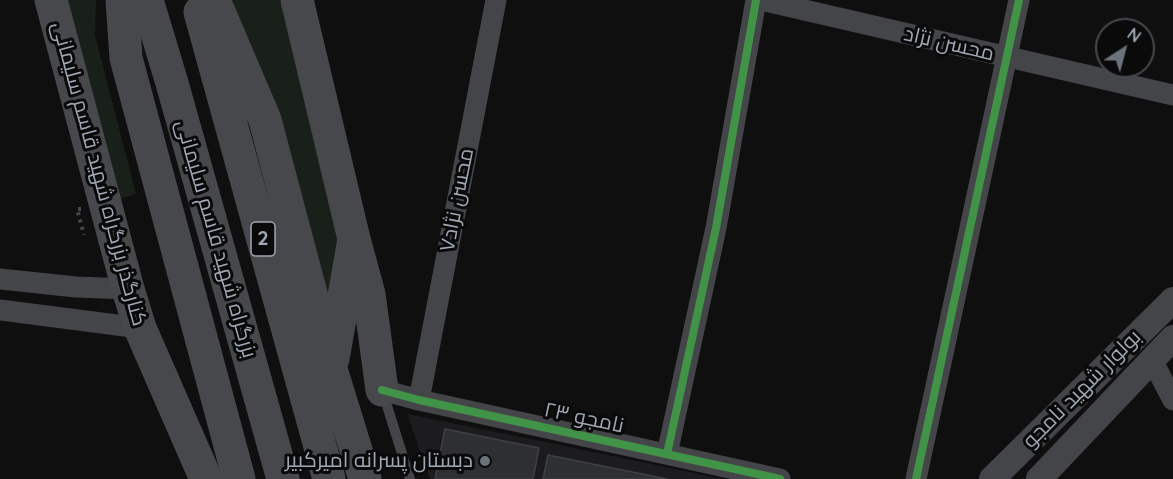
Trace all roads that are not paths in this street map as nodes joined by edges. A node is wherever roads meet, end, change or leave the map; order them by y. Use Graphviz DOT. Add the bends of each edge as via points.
graph roads {
  1 [pos="51,0"];
  2 [pos="122,0"];
  3 [pos="147,0"];
  4 [pos="197,0"];
  5 [pos="214,0"];
  6 [pos="297,0"];
  7 [pos="496,0"];
  8 [pos="756,0"];
  9 [pos="761,0"];
  10 [pos="1019,0"];
  11 [pos="1007,57"];
  12 [pos="1173,95"];
  13 [pos="354,239"];
  14 [pos="0,279"];
  15 [pos="128,289"];
  16 [pos="1173,300"];
  17 [pos="0,310"];
  18 [pos="140,328"];
  19 [pos="1173,338"];
  20 [pos="1152,360"];
  21 [pos="331,369"];
  22 [pos="382,390"];
  23 [pos="419,400"];
  24 [pos="1173,400"];
  25 [pos="667,454"];
  26 [pos="206,479"];
  27 [pos="238,479"];
  28 [pos="283,479"];
  29 [pos="329,479"];
  30 [pos="364,479"];
  31 [pos="410,479"];
  32 [pos="780,479"];
  33 [pos="916,479"];
  34 [pos="992,479"];
  35 [pos="1039,479"];
  1 -- 15 [label="main road, کنارگذر بزرگراه شهید قاسم سلیمانی"];
  2 -- 27 [label="main road" via="126,58"];
  3 -- 28 [label="main road, بزرگراه شهید قاسم سلیمانی"];
  4 -- 29 [label="main road, بزرگراه شهید قاسم سلیمانی / 2"];
  5 -- 21 [label="main road" via="265,120"];
  6 -- 13 [label="main road"];
  7 -- 23 [label="street, محسن نژاد۷"];
  8 -- 25 [label="street" via="716,228"];
  9 -- 11 [label="street, محسن نژاد"];
  10 -- 11 [label="street"];
  11 -- 12 [label="street, محسن نژاد"];
  11 -- 33 [label="street"];
  13 -- 21 [label="main road"];
  13 -- 22 [label="main road" via="369,294"];
  14 -- 15 [label="street"];
  15 -- 18 [label="main road, کنارگذر بزرگراه شهید قاسم سلیمانی"];
  16 -- 34 [label="street, بولوار شهید نامجو"];
  17 -- 18 [label="street"];
  18 -- 26 [label="main road, کنارگذر بزرگراه شهید قاسم سلیمانی"];
  19 -- 20 [label="street, بولوار شهید نامجو"];
  20 -- 24 [label="street"];
  20 -- 35 [label="street, بولوار شهید نامجو"];
  21 -- 30 [label="main road"];
  22 -- 23 [label="street, نامجو ۲۳"];
  22 -- 31 [label="lane"];
  23 -- 25 [label="street, نامجو ۲۳"];
  25 -- 32 [label="street, نامجو ۲۳"];
}
